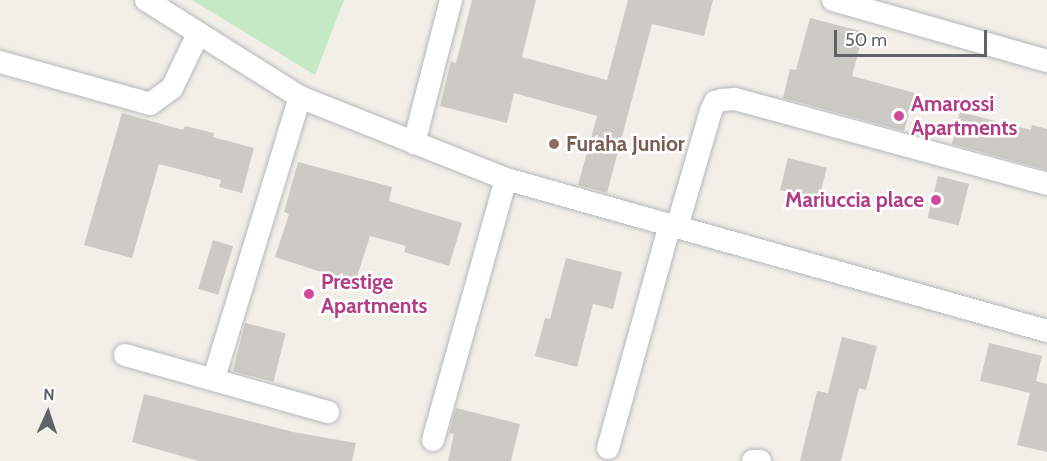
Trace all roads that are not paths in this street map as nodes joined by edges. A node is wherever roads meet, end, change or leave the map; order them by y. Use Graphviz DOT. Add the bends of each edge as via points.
graph roads {
  1 [pos="146,0"];
  2 [pos="451,0"];
  3 [pos="833,0"];
  4 [pos="198,34"];
  5 [pos="1047,61"];
  6 [pos="0,62"];
  7 [pos="300,97"];
  8 [pos="414,143"];
  9 [pos="506,179"];
  10 [pos="1047,184"];
  11 [pos="674,226"];
  12 [pos="1047,331"];
  13 [pos="125,355"];
  14 [pos="214,378"];
  15 [pos="328,412"];
  16 [pos="433,440"];
  17 [pos="608,448"];
  18 [pos="753,461"];
  19 [pos="760,461"];
  1 -- 4 [label="street"];
  2 -- 8 [label="street"];
  3 -- 5 [label="street"];
  4 -- 6 [label="street" via="172,88 150,104"];
  4 -- 7 [label="street"];
  7 -- 8 [label="street"];
  7 -- 14 [label="street"];
  8 -- 9 [label="street"];
  9 -- 11 [label="street"];
  9 -- 16 [label="street"];
  10 -- 11 [label="street" via="735,99 722,99 711,111"];
  11 -- 12 [label="street"];
  11 -- 17 [label="street"];
  13 -- 14 [label="street"];
  14 -- 15 [label="street"];
  18 -- 19 [label="street"];
}
